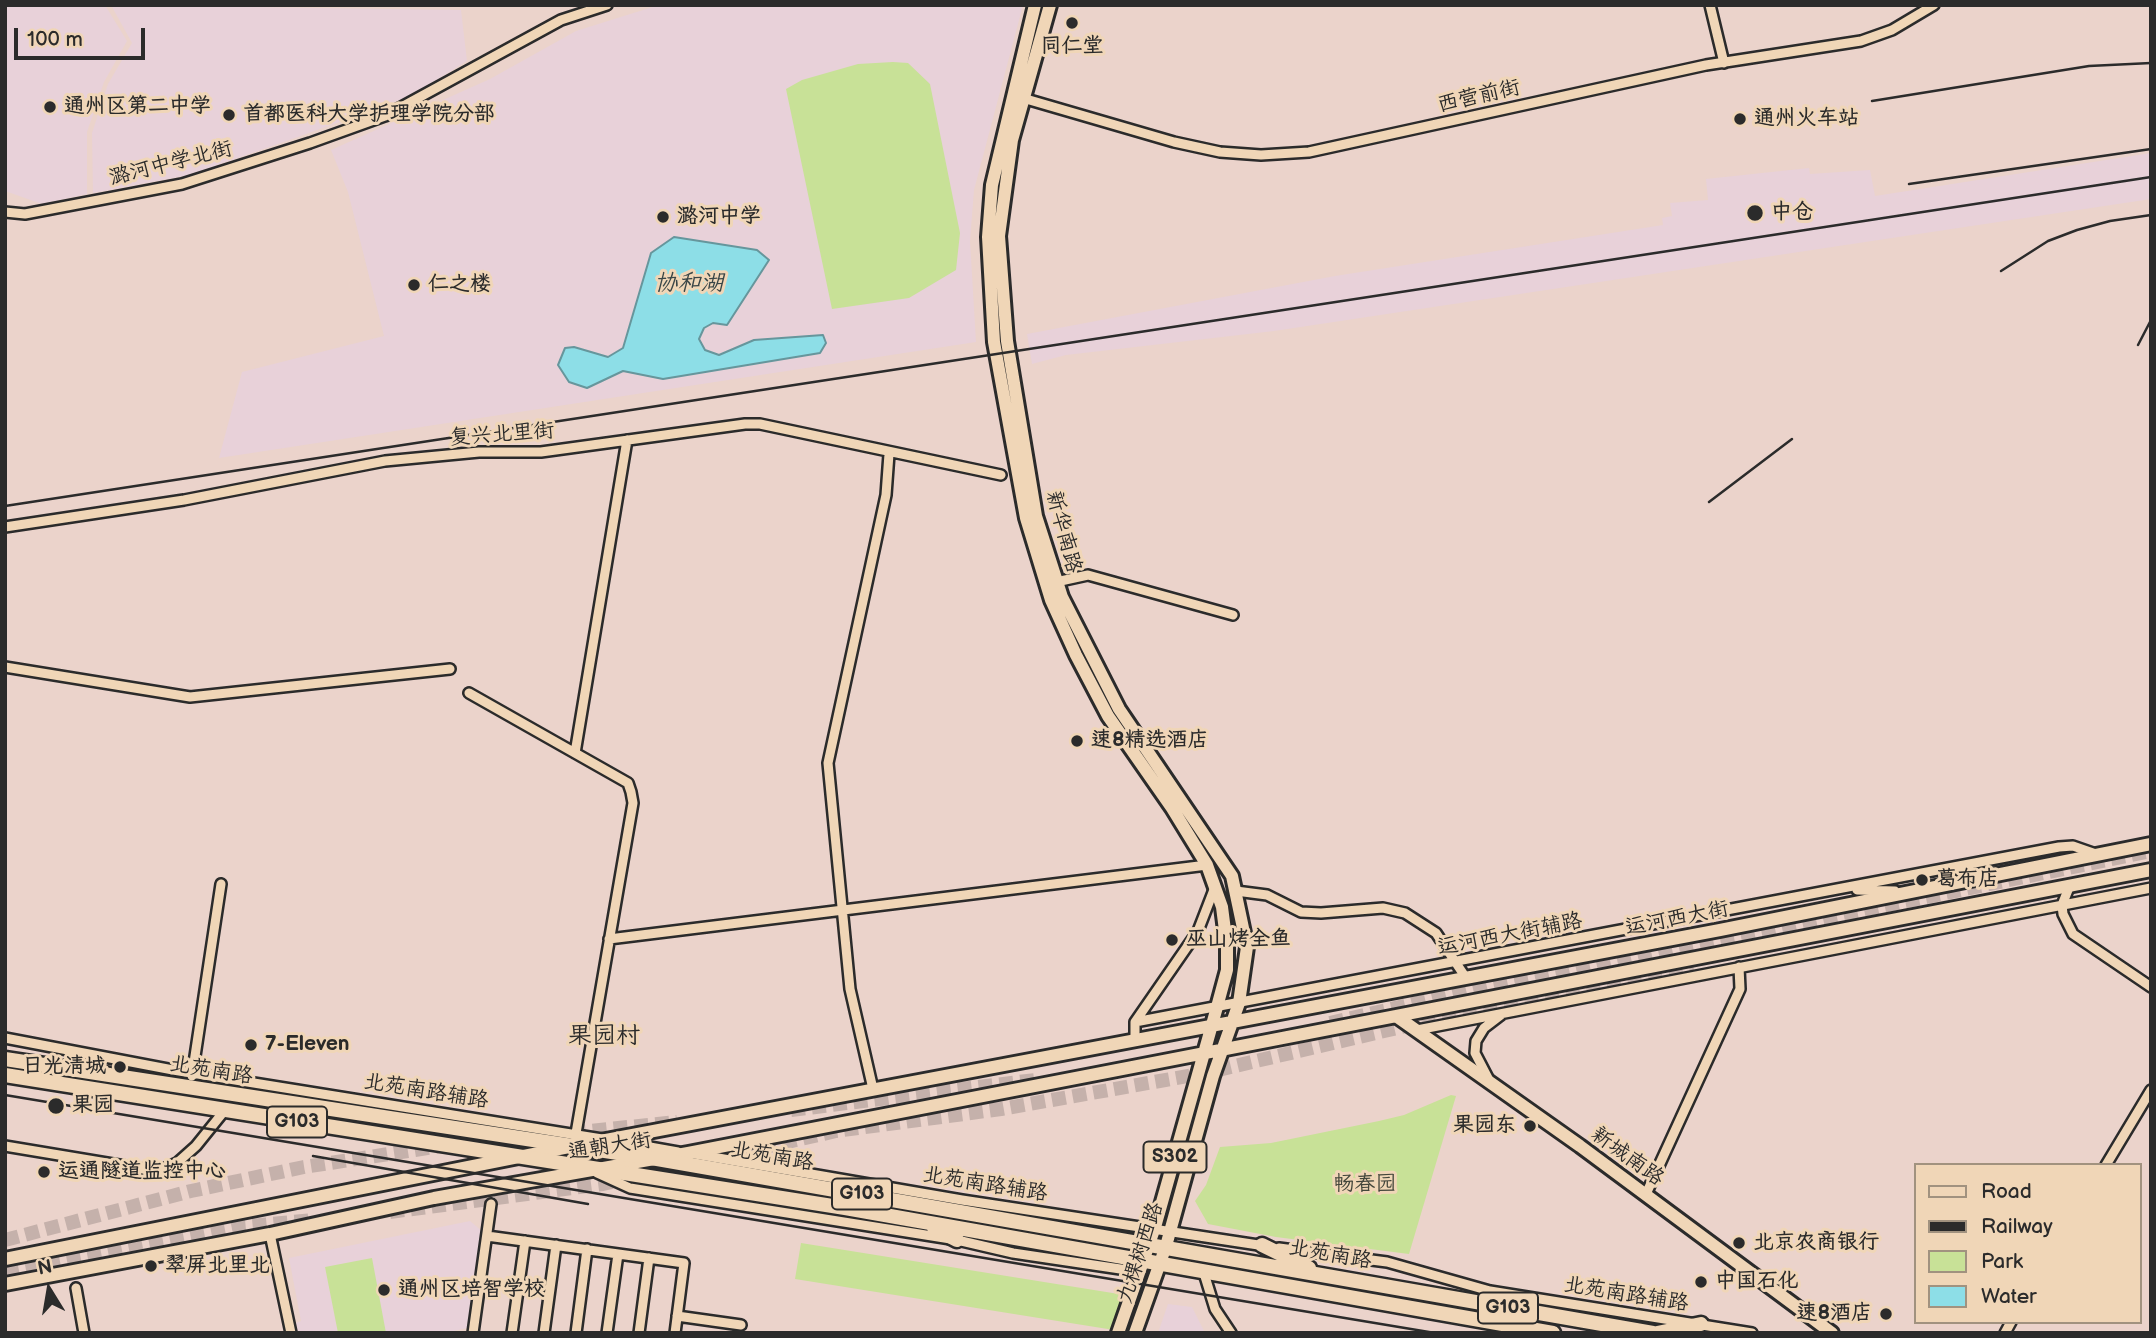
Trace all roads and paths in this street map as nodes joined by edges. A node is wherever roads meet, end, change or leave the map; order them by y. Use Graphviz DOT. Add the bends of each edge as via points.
graph roads {
  1 [pos="607,5"];
  2 [pos="1035,5"];
  3 [pos="1051,5"];
  4 [pos="1710,5"];
  5 [pos="1934,5"];
  6 [pos="1724,63"];
  7 [pos="1026,99"];
  8 [pos="5,212"];
  9 [pos="627,440"];
  10 [pos="889,454"];
  11 [pos="1001,475"];
  12 [pos="5,527"];
  13 [pos="1056,582"];
  14 [pos="1233,615"];
  15 [pos="5,667"];
  16 [pos="450,669"];
  17 [pos="469,693"];
  18 [pos="575,753"];
  19 [pos="2151,844"];
  20 [pos="2096,854"];
  21 [pos="1207,865"];
  22 [pos="2151,870"];
  23 [pos="221,884"];
  24 [pos="1216,885"];
  25 [pos="2070,885"];
  26 [pos="2151,888"];
  27 [pos="1842,889"];
  28 [pos="1236,891"];
  29 [pos="1911,892"];
  30 [pos="2062,905"];
  31 [pos="842,910"];
  32 [pos="609,939"];
  33 [pos="1456,962"];
  34 [pos="1739,968"];
  35 [pos="1465,978"];
  36 [pos="2151,987"];
  37 [pos="1238,1003"];
  38 [pos="1217,1007"];
  39 [pos="1502,1014"];
  40 [pos="1396,1016"];
  41 [pos="1135,1022"];
  42 [pos="1230,1024"];
  43 [pos="1211,1028"];
  44 [pos="1417,1030"];
  45 [pos="5,1038"];
  46 [pos="1135,1040"];
  47 [pos="1222,1051"];
  48 [pos="1203,1054"];
  49 [pos="5,1059"];
  50 [pos="192,1073"];
  51 [pos="5,1075"];
  52 [pos="1493,1085"];
  53 [pos="190,1089"];
  54 [pos="873,1089"];
  55 [pos="2151,1090"];
  56 [pos="225,1110"];
  57 [pos="575,1140"];
  58 [pos="607,1140"];
  59 [pos="5,1146"];
  60 [pos="688,1153"];
  61 [pos="525,1157"];
  62 [pos="657,1159"];
  63 [pos="2107,1163"];
  64 [pos="589,1169"];
  65 [pos="1646,1194"];
  66 [pos="491,1204"];
  67 [pos="920,1221"];
  68 [pos="1155,1227"];
  69 [pos="1170,1230"];
  70 [pos="270,1234"];
  71 [pos="486,1236"];
  72 [pos="957,1240"];
  73 [pos="525,1241"];
  74 [pos="1150,1243"];
  75 [pos="556,1245"];
  76 [pos="1262,1245"];
  77 [pos="1166,1246"];
  78 [pos="587,1249"];
  79 [pos="618,1254"];
  80 [pos="649,1258"];
  81 [pos="5,1259"];
  82 [pos="1143,1259"];
  83 [pos="1160,1262"];
  84 [pos="1203,1270"];
  85 [pos="1326,1276"];
  86 [pos="5,1284"];
  87 [pos="76,1288"];
  88 [pos="677,1316"];
  89 [pos="1701,1324"];
  90 [pos="741,1325"];
  91 [pos="1545,1332"];
  92 [pos="84,1333"];
  93 [pos="291,1333"];
  94 [pos="473,1333"];
  95 [pos="512,1333"];
  96 [pos="544,1333"];
  97 [pos="576,1333"];
  98 [pos="607,1333"];
  99 [pos="639,1333"];
  100 [pos="675,1333"];
  101 [pos="1118,1333"];
  102 [pos="1135,1333"];
  103 [pos="1231,1333"];
  104 [pos="1655,1333"];
  105 [pos="1752,1333"];
  106 [pos="1832,1333"];
  1 -- 8 [label="street, 潞河中学北街" via="561,20 384,116 310,144 182,184 25,214"];
  2 -- 21 [label="main road, 新华南路" via="992,185 988,237 994,342 1026,518 1051,600 1108,716"];
  3 -- 7 [label="main road, 新华南路"];
  4 -- 6 [label="street"];
  5 -- 6 [label="street, 西营前街" via="1892,30 1861,41"];
  6 -- 7 [label="street, 西营前街" via="1359,143 1261,155 1174,142"];
  7 -- 13 [label="main road, 新华南路" via="1003,186 1000,286 1036,516"];
  9 -- 10 [label="street, 复兴北里街" via="760,424"];
  9 -- 12 [label="street, 复兴北里街" via="541,452 479,452 385,461 184,500"];
  9 -- 18 [label="street"];
  10 -- 11 [label="street, 复兴北里街"];
  10 -- 31 [label="street" via="886,495 828,763"];
  13 -- 14 [label="street" via="1088,575"];
  13 -- 28 [label="main road, 新华南路" via="1119,709 1223,859"];
  15 -- 16 [label="street" via="190,697"];
  17 -- 18 [label="street"];
  18 -- 32 [label="street" via="628,783 631,792 633,803"];
  19 -- 20 [label="main road, 运河西大街"];
  20 -- 27 [label="street, 运河西大街辅路" via="2073,846 2059,847"];
  20 -- 29 [label="main road, 运河西大街"];
  21 -- 24 [label="main road, 新华南路"];
  21 -- 31 [label="street"];
  22 -- 25 [label="main road, 运河西大街"];
  23 -- 50 [label="street"];
  24 -- 38 [label="main road, 新华南路" via="1227,946 1227,971"];
  24 -- 41 [label="street" via="1198,931"];
  25 -- 30 [label="street"];
  25 -- 40 [label="main road, 运河西大街"];
  26 -- 30 [label="street"];
  27 -- 29 [label="street"];
  27 -- 33 [label="street, 运河西大街辅路"];
  28 -- 33 [label="street" via="1268,895 1301,912 1373,908 1405,913 1436,933"];
  28 -- 37 [label="main road, 新华南路" via="1247,947"];
  29 -- 35 [label="main road, 运河西大街"];
  30 -- 34 [label="street"];
  30 -- 36 [label="street" via="2073,934"];
  31 -- 32 [label="street"];
  31 -- 54 [label="street" via="850,989"];
  32 -- 57 [label="street"];
  33 -- 35 [label="street"];
  33 -- 37 [label="street, 运河西大街辅路"];
  34 -- 39 [label="street"];
  34 -- 65 [label="street" via="1740,989"];
  35 -- 42 [label="main road, 运河西大街"];
  37 -- 38 [label="street, 运河西大街辅路"];
  37 -- 42 [label="main road, 新华南路"];
  38 -- 41 [label="street, 运河西大街辅路"];
  38 -- 43 [label="main road, 新华南路"];
  39 -- 44 [label="street"];
  39 -- 52 [label="street" via="1476,1041 1475,1053"];
  40 -- 44 [label="main road, 新城南路"];
  40 -- 47 [label="main road, 运河西大街"];
  41 -- 46 [label="street"];
  42 -- 43 [label="main road, 运河西大街"];
  42 -- 47 [label="main road, 九棵树西路 / S302"];
  43 -- 46 [label="main road, 通朝大街"];
  43 -- 48 [label="main road, 九棵树西路 / S302"];
  44 -- 52 [label="main road, 新城南路"];
  45 -- 50 [label="street, 北苑南路辅路"];
  46 -- 54 [label="main road, 通朝大街"];
  47 -- 48 [label="main road, 通朝大街"];
  47 -- 69 [label="main road, 九棵树西路 / S302"];
  48 -- 60 [label="main road, 通朝大街"];
  48 -- 68 [label="main road, 九棵树西路 / S302"];
  49 -- 53 [label="highway, 北苑南路 / G103"];
  50 -- 53 [label="street"];
  50 -- 57 [label="street, 北苑南路辅路"];
  51 -- 56 [label="highway, 北苑南路 / G103"];
  52 -- 65 [label="main road, 新城南路"];
  53 -- 57 [label="highway, 北苑南路 / G103"];
  54 -- 58 [label="main road, 通朝大街"];
  55 -- 63 [label="street"];
  56 -- 59 [label="street" via="196,1146 163,1169"];
  56 -- 61 [label="highway, 北苑南路 / G103"];
  57 -- 58 [label="main road, 通朝大街"];
  57 -- 61 [label="main road, 通朝大街"];
  57 -- 62 [label="highway, 北苑南路 / G103"];
  58 -- 60 [label="street, 北苑南路辅路"];
  60 -- 62 [label="main road, 通朝大街"];
  60 -- 68 [label="street, 北苑南路辅路" via="962,1200"];
  61 -- 64 [label="highway, 北苑南路 / G103"];
  61 -- 81 [label="main road, 通朝大街"];
  62 -- 64 [label="main road, 通朝大街"];
  62 -- 74 [label="highway, 北苑南路 / G103"];
  64 -- 67 [label="highway, 北苑南路 / G103"];
  64 -- 70 [label="main road, 通朝大街"];
  64 -- 72 [label="street" via="630,1188"];
  65 -- 106 [label="main road, 新城南路"];
  66 -- 71 [label="street"];
  67 -- 72 [label="highway"];
  67 -- 82 [label="highway, 北苑南路 / G103"];
  68 -- 69 [label="street, 北苑南路辅路"];
  68 -- 74 [label="main road, 九棵树西路 / S302"];
  69 -- 76 [label="street, 北苑南路辅路"];
  69 -- 77 [label="main road, 九棵树西路 / S302"];
  70 -- 86 [label="main road, 通朝大街"];
  70 -- 93 [label="street"];
  71 -- 73 [label="street"];
  71 -- 94 [label="street"];
  72 -- 82 [label="street" via="1127,1270"];
  73 -- 75 [label="street"];
  73 -- 95 [label="street"];
  74 -- 77 [label="highway, 北苑南路 / G103"];
  74 -- 82 [label="main road, 九棵树西路 / S302"];
  75 -- 78 [label="street"];
  75 -- 96 [label="street"];
  76 -- 85 [label="highway"];
  76 -- 89 [label="street, 北苑南路辅路" via="1387,1262 1490,1291"];
  77 -- 83 [label="main road, 九棵树西路 / S302"];
  77 -- 85 [label="highway, 北苑南路 / G103"];
  78 -- 79 [label="street"];
  78 -- 97 [label="street"];
  79 -- 80 [label="street"];
  79 -- 98 [label="street"];
  80 -- 88 [label="street" via="684,1263"];
  80 -- 99 [label="street"];
  82 -- 83 [label="highway, 北苑南路 / G103"];
  82 -- 101 [label="main road, 九棵树西路 / S302"];
  83 -- 84 [label="highway, 北苑南路 / G103"];
  83 -- 102 [label="main road, 九棵树西路 / S302"];
  84 -- 91 [label="highway, 北苑南路 / G103"];
  84 -- 103 [label="street" via="1215,1309"];
  85 -- 104 [label="highway, 北苑南路 / G103"];
  87 -- 92 [label="street"];
  88 -- 90 [label="street"];
  88 -- 100 [label="street"];
  89 -- 104 [label="highway"];
  89 -- 105 [label="street, 北苑南路辅路"];
}
